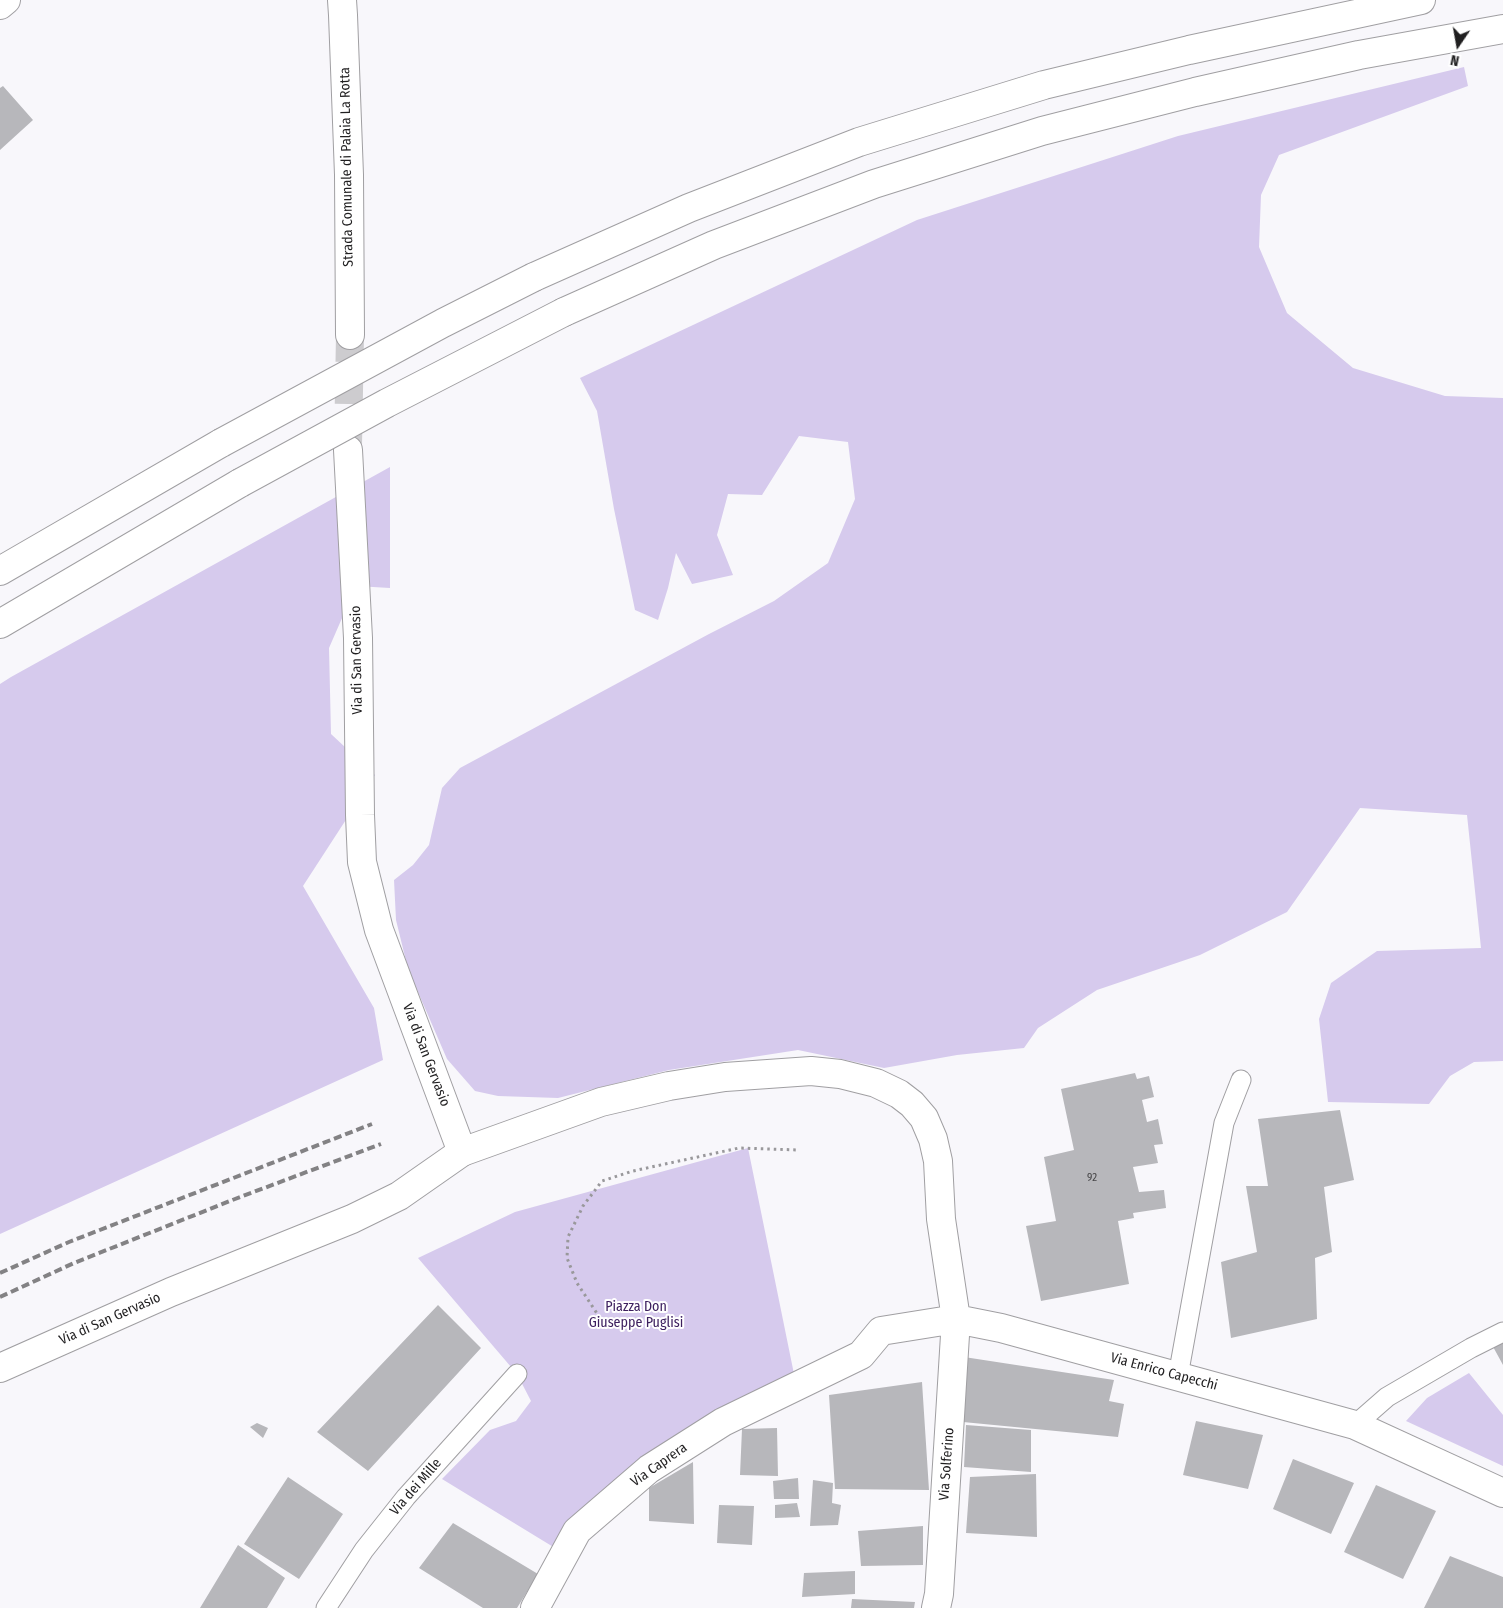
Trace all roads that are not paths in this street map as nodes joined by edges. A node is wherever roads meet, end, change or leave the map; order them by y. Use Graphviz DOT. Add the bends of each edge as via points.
graph roads {
  1 [pos="6,0"];
  2 [pos="342,0"];
  3 [pos="1421,0"];
  4 [pos="0,5"];
  5 [pos="1503,29"];
  6 [pos="350,335"];
  7 [pos="348,450"];
  8 [pos="0,572"];
  9 [pos="0,624"];
  10 [pos="1241,1080"];
  11 [pos="462,1152"];
  12 [pos="956,1319"];
  13 [pos="1503,1332"];
  14 [pos="0,1368"];
  15 [pos="826,1372"];
  16 [pos="517,1374"];
  17 [pos="1178,1376"];
  18 [pos="1355,1425"];
  19 [pos="1503,1493"];
  20 [pos="326,1608"];
  21 [pos="535,1608"];
  22 [pos="936,1608"];
  1 -- 4 [label="main road"];
  2 -- 6 [label="main road, Strada Comunale di Palaia La Rotta" via="349,175"];
  3 -- 8 [label="main road, bridge" via="1044,85 859,142 689,208 534,277 443,323 221,443"];
  5 -- 9 [label="main road, bridge" via="1359,55 1042,131 874,184 714,245 564,312 387,403 240,483"];
  7 -- 11 [label="main road, Via di San Gervasio" via="358,638 362,862 379,930"];
  10 -- 17 [label="lane" via="1224,1123"];
  11 -- 12 [label="main road, Via Solferino" via="601,1102 669,1086 725,1077 811,1071 876,1083 912,1104 924,1118 933,1138"];
  11 -- 14 [label="main road, Via di San Gervasio" via="399,1196 352,1219 171,1292"];
  12 -- 15 [label="main road, Via Enrico Capecchi" via="881,1331 861,1355"];
  12 -- 17 [label="main road, Via Enrico Capecchi"];
  12 -- 22 [label="main road, Via Solferino"];
  13 -- 18 [label="lane" via="1387,1397"];
  15 -- 21 [label="main road, Via Caprera" via="723,1422 648,1469 577,1531"];
  16 -- 20 [label="lane, Via dei Mille" via="406,1497 364,1550"];
  17 -- 18 [label="main road, Via Enrico Capecchi"];
  18 -- 19 [label="main road, Via Enrico Capecchi"];
}
